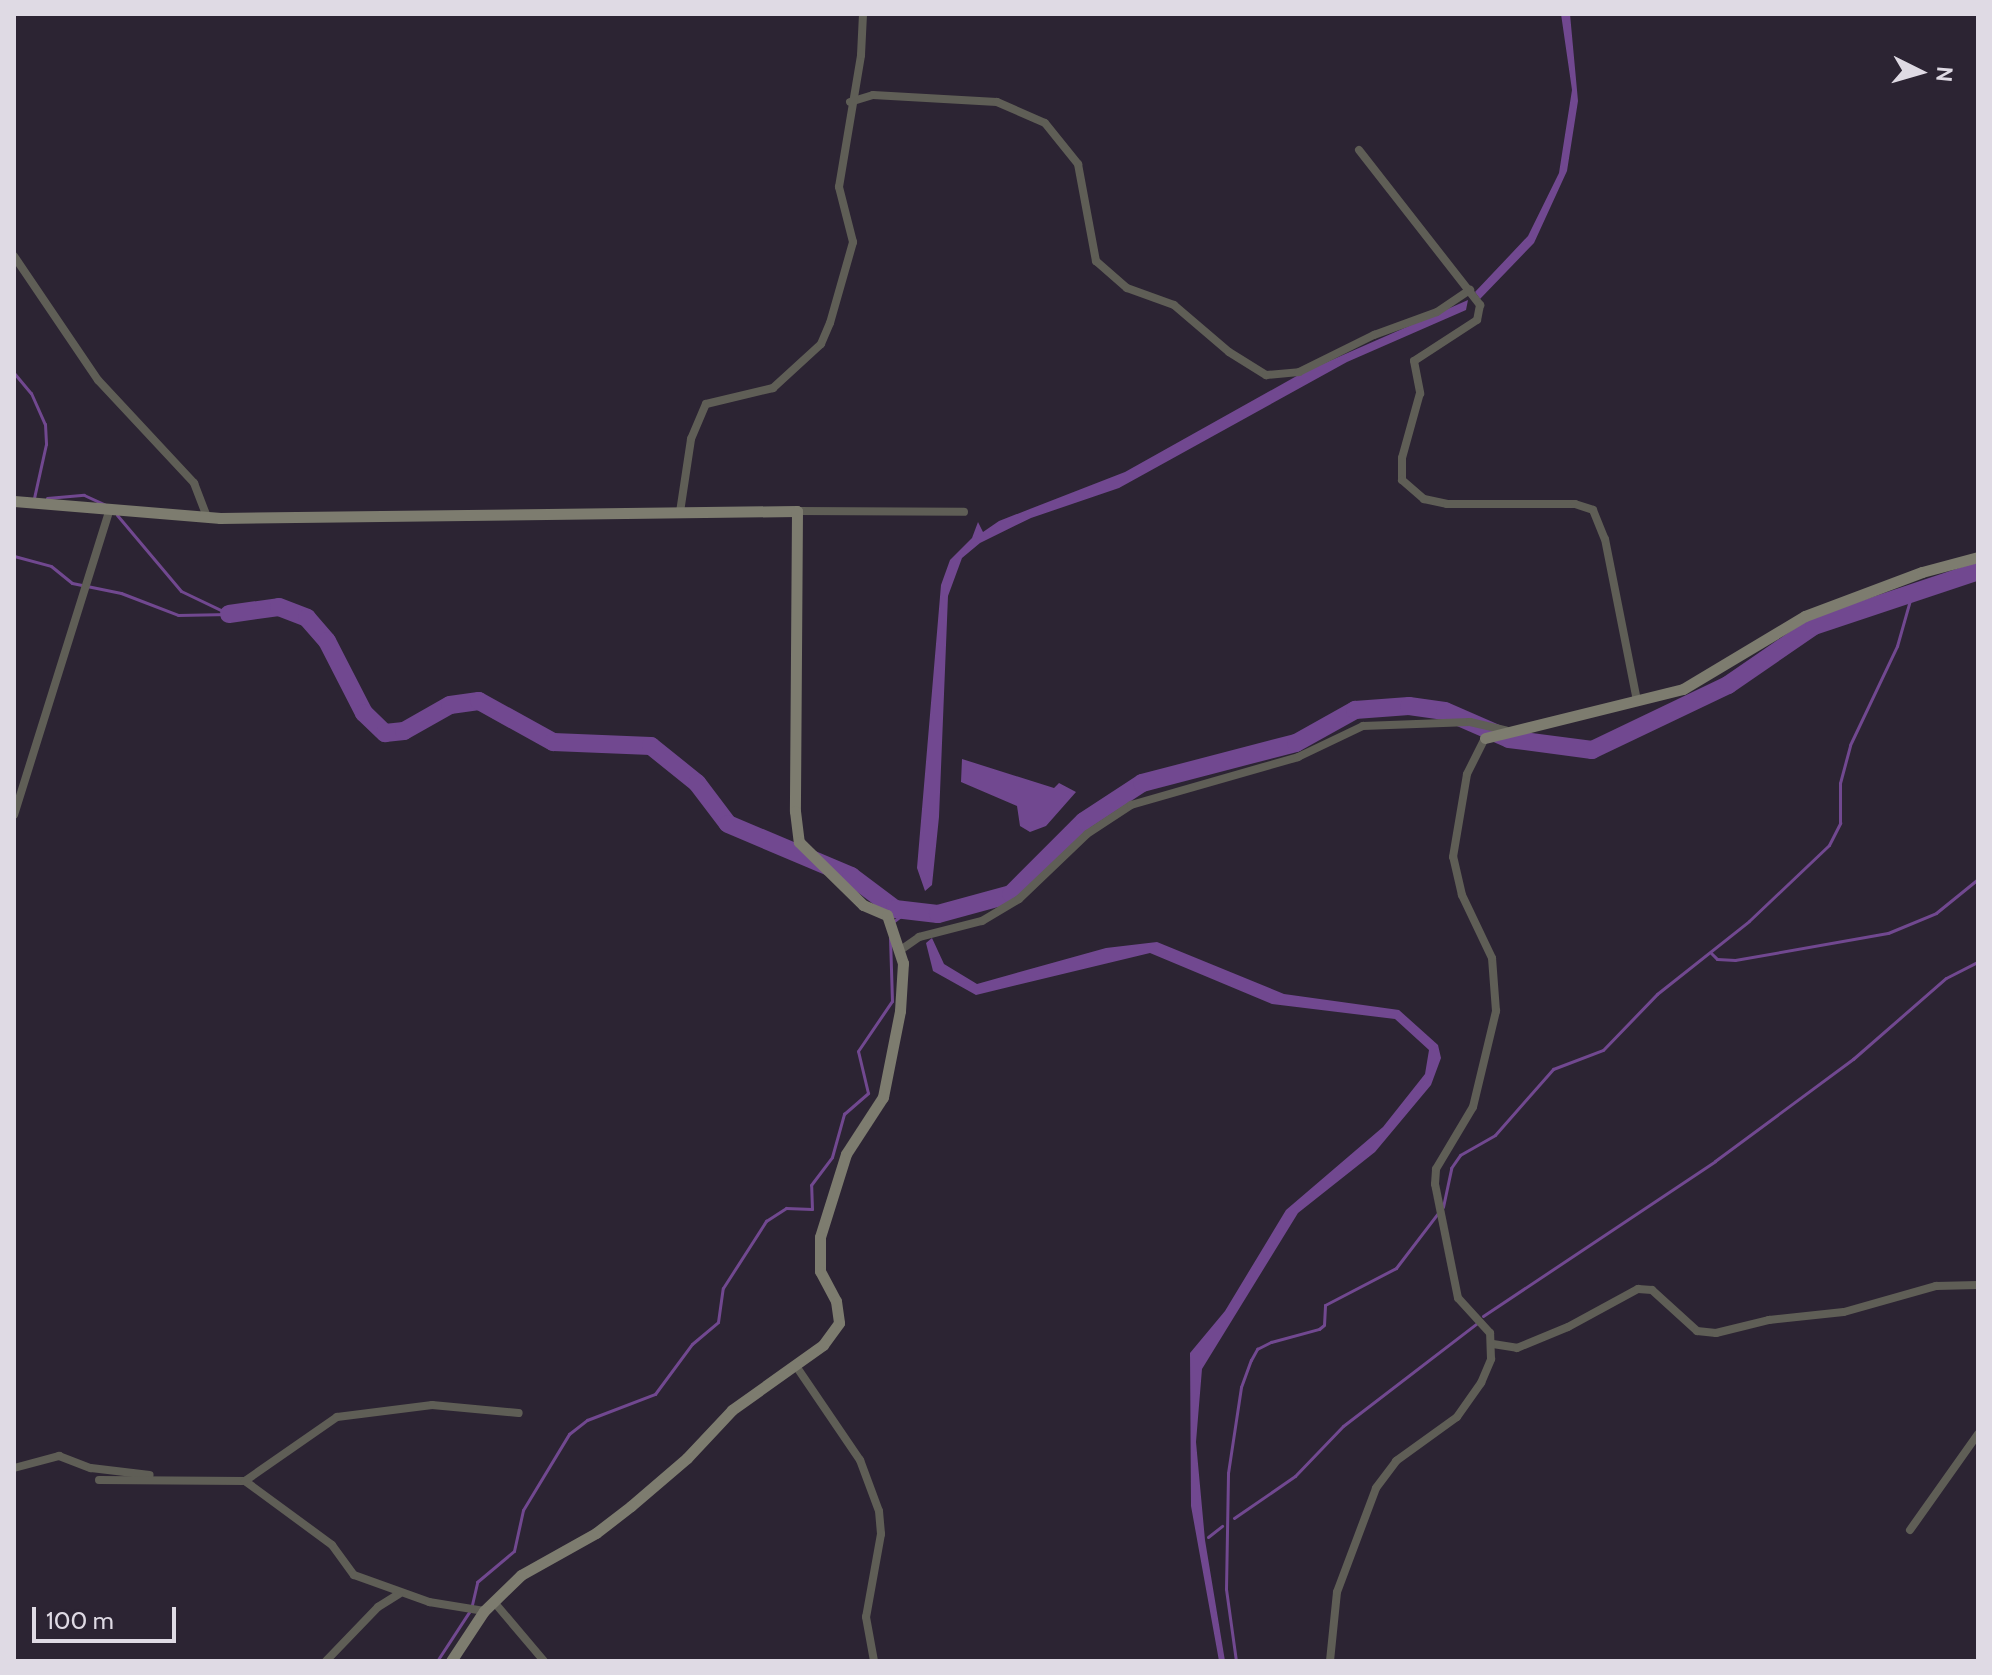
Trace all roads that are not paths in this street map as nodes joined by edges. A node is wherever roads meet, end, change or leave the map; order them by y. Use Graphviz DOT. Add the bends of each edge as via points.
graph roads {
  1 [pos="863,14"];
  2 [pos="850,102"];
  3 [pos="1359,150"];
  4 [pos="14,256"];
  5 [pos="1470,290"];
  6 [pos="14,501"];
  7 [pos="109,511"];
  8 [pos="797,511"];
  9 [pos="680,512"];
  10 [pos="964,512"];
  11 [pos="206,514"];
  12 [pos="1978,557"];
  13 [pos="1637,700"];
  14 [pos="1506,730"];
  15 [pos="1485,738"];
  16 [pos="14,815"];
  17 [pos="902,949"];
  18 [pos="1978,1285"];
  19 [pos="1493,1344"];
  20 [pos="796,1366"];
  21 [pos="519,1413"];
  22 [pos="1978,1434"];
  23 [pos="14,1468"];
  24 [pos="174,1477"];
  25 [pos="99,1480"];
  26 [pos="245,1481"];
  27 [pos="1910,1530"];
  28 [pos="399,1594"];
  29 [pos="494,1602"];
  30 [pos="484,1611"];
  31 [pos="326,1661"];
  32 [pos="451,1661"];
  33 [pos="544,1661"];
  34 [pos="874,1661"];
  35 [pos="1330,1661"];
  1 -- 2 [label="street" via="861,55"];
  2 -- 5 [label="street" via="873,95 997,102 1045,123 1078,164 1096,261 1127,288 1174,305 1229,352 1266,375 1299,372 1374,335 1437,312"];
  2 -- 9 [label="street" via="839,187 853,242 830,323 821,344 773,388 706,404 691,439"];
  3 -- 5 [label="street"];
  4 -- 11 [label="street" via="98,380 194,483"];
  5 -- 13 [label="street" via="1480,305 1477,320 1414,361 1420,393 1402,458 1402,480 1424,499 1447,504 1575,504 1593,510 1605,539"];
  6 -- 7 [label="street"];
  7 -- 11 [label="street"];
  7 -- 16 [label="street"];
  8 -- 9 [label="street"];
  8 -- 10 [label="street"];
  8 -- 17 [label="street" via="799,842 863,905 887,915"];
  9 -- 11 [label="street" via="320,518"];
  12 -- 13 [label="street" via="1805,616 1683,689"];
  13 -- 14 [label="street"];
  14 -- 15 [label="street"];
  14 -- 17 [label="street" via="1470,722 1363,726 1298,757 1131,805 1087,834 1019,899 982,921 919,937"];
  15 -- 19 [label="street" via="1467,774 1453,857 1462,895 1492,958 1496,1011 1473,1107 1436,1169 1435,1184 1458,1298 1486,1326"];
  17 -- 20 [label="street" via="902,998 883,1097 846,1154 820,1237 820,1271 836,1301 839,1323"];
  18 -- 19 [label="street" via="1936,1286 1844,1312 1769,1320 1716,1333 1697,1331 1652,1290 1638,1289 1517,1348"];
  19 -- 35 [label="street" via="1488,1370 1466,1407 1439,1435 1396,1461 1376,1488 1337,1592"];
  20 -- 29 [label="street" via="732,1410 687,1458 611,1522 521,1575"];
  20 -- 34 [label="street" via="860,1460 879,1511 881,1534 866,1617"];
  21 -- 26 [label="street" via="432,1405 337,1417"];
  22 -- 27 [label="street"];
  23 -- 24 [label="street" via="59,1456 91,1468"];
  24 -- 25 [label="street"];
  24 -- 26 [label="street"];
  26 -- 28 [label="street" via="332,1545 354,1575"];
  28 -- 30 [label="street"];
  28 -- 31 [label="street" via="378,1607"];
  29 -- 30 [label="street"];
  29 -- 33 [label="street"];
  30 -- 32 [label="street"];
}
